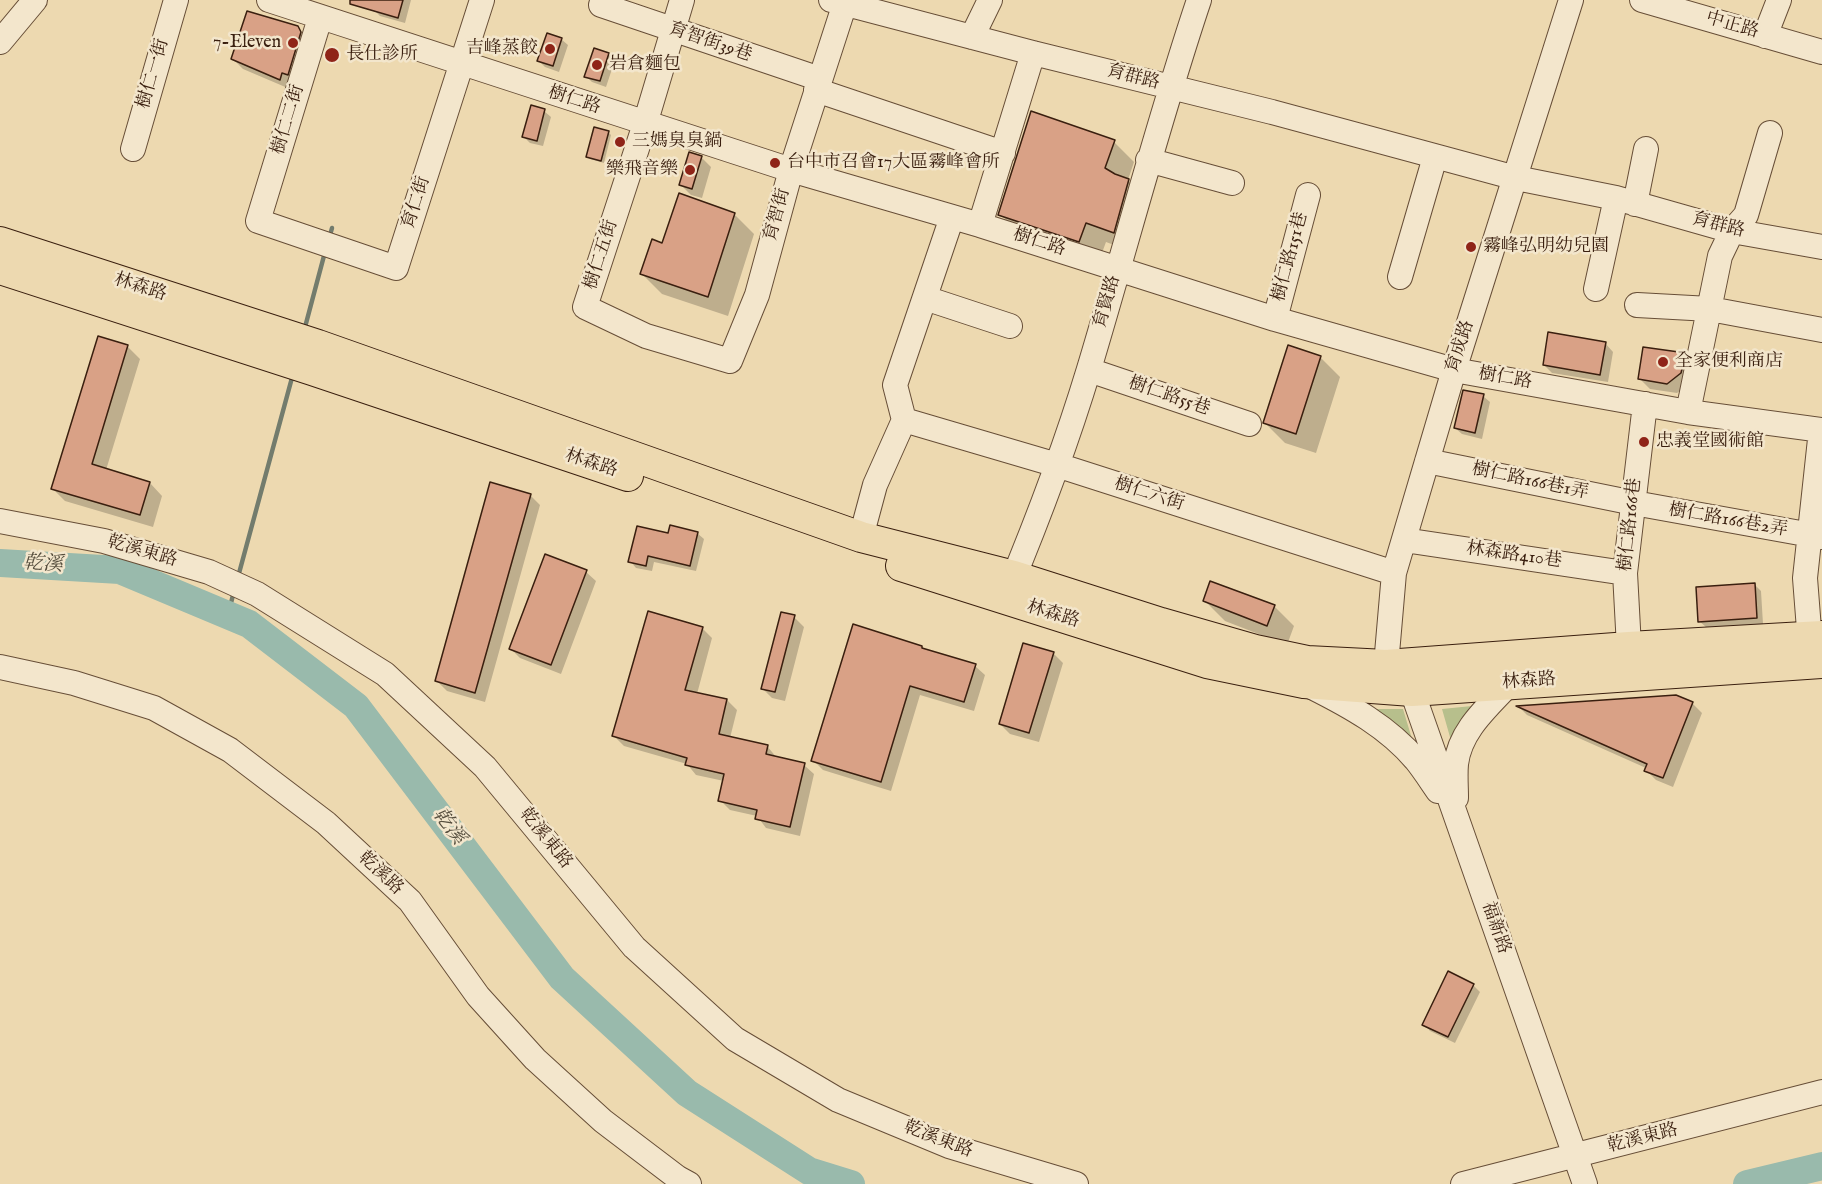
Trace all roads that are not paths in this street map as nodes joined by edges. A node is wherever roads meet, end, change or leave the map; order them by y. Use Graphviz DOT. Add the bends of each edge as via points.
graph roads {
  1 [pos="176,0"];
  2 [pos="269,0"];
  3 [pos="482,0"];
  4 [pos="682,0"];
  5 [pos="990,0"];
  6 [pos="1199,0"];
  7 [pos="1571,0"];
  8 [pos="1642,0"];
  9 [pos="1779,0"];
  10 [pos="841,1"];
  11 [pos="25,2"];
  12 [pos="601,5"];
  13 [pos="320,18"];
  14 [pos="672,30"];
  15 [pos="1765,36"];
  16 [pos="972,37"];
  17 [pos="0,42"];
  18 [pos="1822,52"];
  19 [pos="1033,53"];
  20 [pos="462,64"];
  21 [pos="818,85"];
  22 [pos="1170,87"];
  23 [pos="645,124"];
  24 [pos="1770,133"];
  25 [pos="133,149"];
  26 [pos="1646,149"];
  27 [pos="1003,153"];
  28 [pos="1435,157"];
  29 [pos="1148,160"];
  30 [pos="790,170"];
  31 [pos="1516,178"];
  32 [pos="1232,183"];
  33 [pos="1308,195"];
  34 [pos="1626,201"];
  35 [pos="952,217"];
  36 [pos="258,221"];
  37 [pos="980,225"];
  38 [pos="1732,231"];
  39 [pos="0,242"];
  40 [pos="1822,248"];
  41 [pos="1118,268"];
  42 [pos="0,269"];
  43 [pos="1400,277"];
  44 [pos="1596,289"];
  45 [pos="925,298"];
  46 [pos="1637,305"];
  47 [pos="1710,309"];
  48 [pos="1275,319"];
  49 [pos="1010,326"];
  50 [pos="1822,330"];
  51 [pos="278,346"];
  52 [pos="315,358"];
  53 [pos="730,361"];
  54 [pos="1089,370"];
  55 [pos="1454,370"];
  56 [pos="1645,404"];
  57 [pos="1689,412"];
  58 [pos="904,420"];
  59 [pos="1250,424"];
  60 [pos="1821,430"];
  61 [pos="1427,461"];
  62 [pos="1057,465"];
  63 [pos="1634,503"];
  64 [pos="0,521"];
  65 [pos="1815,536"];
  66 [pos="861,537"];
  67 [pos="1404,540"];
  68 [pos="1394,573"];
  69 [pos="1625,573"];
  70 [pos="1009,588"];
  71 [pos="1629,647"];
  72 [pos="1816,650"];
  73 [pos="1386,665"];
  74 [pos="0,667"];
  75 [pos="1304,683"];
  76 [pos="1510,683"];
  77 [pos="1412,691"];
  78 [pos="1456,818"];
  79 [pos="1822,1092"];
  80 [pos="1579,1168"];
  81 [pos="689,1184"];
  82 [pos="1077,1184"];
  83 [pos="1463,1184"];
  1 -- 25 [label="street, 樹仁一街"];
  2 -- 13 [label="street, 樹仁路"];
  3 -- 20 [label="street, 育仁街"];
  4 -- 14 [label="street"];
  5 -- 16 [label="street"];
  6 -- 22 [label="street, 育賢路"];
  7 -- 31 [label="street, 育成路"];
  8 -- 15 [label="street, 中正路"];
  9 -- 15 [label="street"];
  10 -- 16 [label="street, 育群路"];
  10 -- 21 [label="street, 育智街"];
  11 -- 17 [label="street"];
  12 -- 14 [label="street, 育智街39巷"];
  13 -- 20 [label="street, 樹仁路"];
  13 -- 36 [label="street, 樹仁二街"];
  14 -- 21 [label="street, 育智街39巷"];
  14 -- 23 [label="street"];
  15 -- 18 [label="street, 中正路"];
  16 -- 19 [label="street, 育群路"];
  19 -- 22 [label="street, 育群路"];
  19 -- 27 [label="street"];
  20 -- 23 [label="street, 樹仁路"];
  20 -- 36 [label="street, 育仁街" via="396,268"];
  21 -- 27 [label="street, 育智街39巷"];
  21 -- 30 [label="street, 育智街"];
  22 -- 28 [label="street, 育群路"];
  22 -- 29 [label="street, 育賢路"];
  23 -- 30 [label="street, 樹仁路"];
  23 -- 53 [label="street, 樹仁五街" via="585,307 646,336"];
  24 -- 38 [label="street" via="1746,215"];
  26 -- 34 [label="street"];
  27 -- 37 [label="street"];
  28 -- 31 [label="street, 育群路"];
  28 -- 43 [label="street"];
  29 -- 32 [label="street"];
  29 -- 41 [label="street, 育賢路"];
  30 -- 35 [label="street, 樹仁路"];
  30 -- 53 [label="street, 育智街" via="757,295"];
  31 -- 34 [label="street, 育群路"];
  31 -- 55 [label="street, 育成路"];
  33 -- 48 [label="street, 樹仁路151巷"];
  34 -- 38 [label="street, 育群路"];
  34 -- 44 [label="street"];
  35 -- 37 [label="street, 樹仁路"];
  35 -- 45 [label="street"];
  37 -- 41 [label="street, 樹仁路"];
  38 -- 40 [label="street, 育群路"];
  38 -- 47 [label="street" via="1720,256"];
  39 -- 51 [label="main road, 林森路"];
  41 -- 48 [label="street, 樹仁路"];
  41 -- 54 [label="street, 育賢路"];
  42 -- 51 [label="main road, 林森路"];
  45 -- 49 [label="street"];
  45 -- 58 [label="street" via="895,385"];
  46 -- 47 [label="street"];
  47 -- 50 [label="street"];
  47 -- 57 [label="street"];
  48 -- 55 [label="street, 樹仁路"];
  51 -- 52 [label="main road"];
  52 -- 66 [label="main road, 林森路"];
  52 -- 70 [label="main road, 林森路" via="448,417"];
  54 -- 59 [label="street, 樹仁路55巷"];
  54 -- 62 [label="street, 育賢路"];
  55 -- 56 [label="street, 樹仁路"];
  55 -- 61 [label="street, 育成路"];
  56 -- 57 [label="street, 樹仁路"];
  56 -- 63 [label="street, 樹仁路166巷"];
  57 -- 60 [label="street, 樹仁路"];
  58 -- 62 [label="street, 樹仁六街"];
  58 -- 66 [label="street" via="875,485"];
  60 -- 65 [label="street"];
  61 -- 63 [label="street, 樹仁路166巷1弄"];
  61 -- 67 [label="street, 育成路"];
  62 -- 68 [label="street, 樹仁六街"];
  62 -- 70 [label="street, 育賢路"];
  63 -- 65 [label="street, 樹仁路166巷2弄"];
  63 -- 69 [label="street, 樹仁路166巷"];
  64 -- 82 [label="street, 乾溪東路" via="104,541 210,572 257,594 385,674 485,767 634,947 735,1040 838,1100 949,1146"];
  65 -- 72 [label="street" via="1805,579"];
  66 -- 70 [label="main road, 林森路"];
  67 -- 68 [label="street, 育成路"];
  67 -- 69 [label="street, 林森路410巷"];
  68 -- 73 [label="street, 育成路"];
  69 -- 71 [label="street, 樹仁路166巷"];
  70 -- 73 [label="main road, 林森路" via="1307,661"];
  70 -- 75 [label="main road, 林森路" via="1207,663"];
  71 -- 72 [label="main road, 林森路"];
  71 -- 73 [label="main road, 林森路"];
  72 -- 76 [label="main road, 林森路"];
  73 -- 77 [label="street"];
  74 -- 81 [label="street, 乾溪路" via="74,683 154,708 230,750 326,823 410,901 478,996 535,1059 603,1121"];
  75 -- 77 [label="main road, 林森路"];
  75 -- 78 [label="street" via="1347,704 1386,731 1416,760"];
  76 -- 77 [label="main road, 林森路"];
  76 -- 78 [label="street" via="1471,725 1462,741 1456,764"];
  77 -- 78 [label="street, 福新路"];
  78 -- 80 [label="street, 福新路"];
  79 -- 80 [label="street, 乾溪東路"];
  80 -- 83 [label="street, 乾溪東路"];
}
